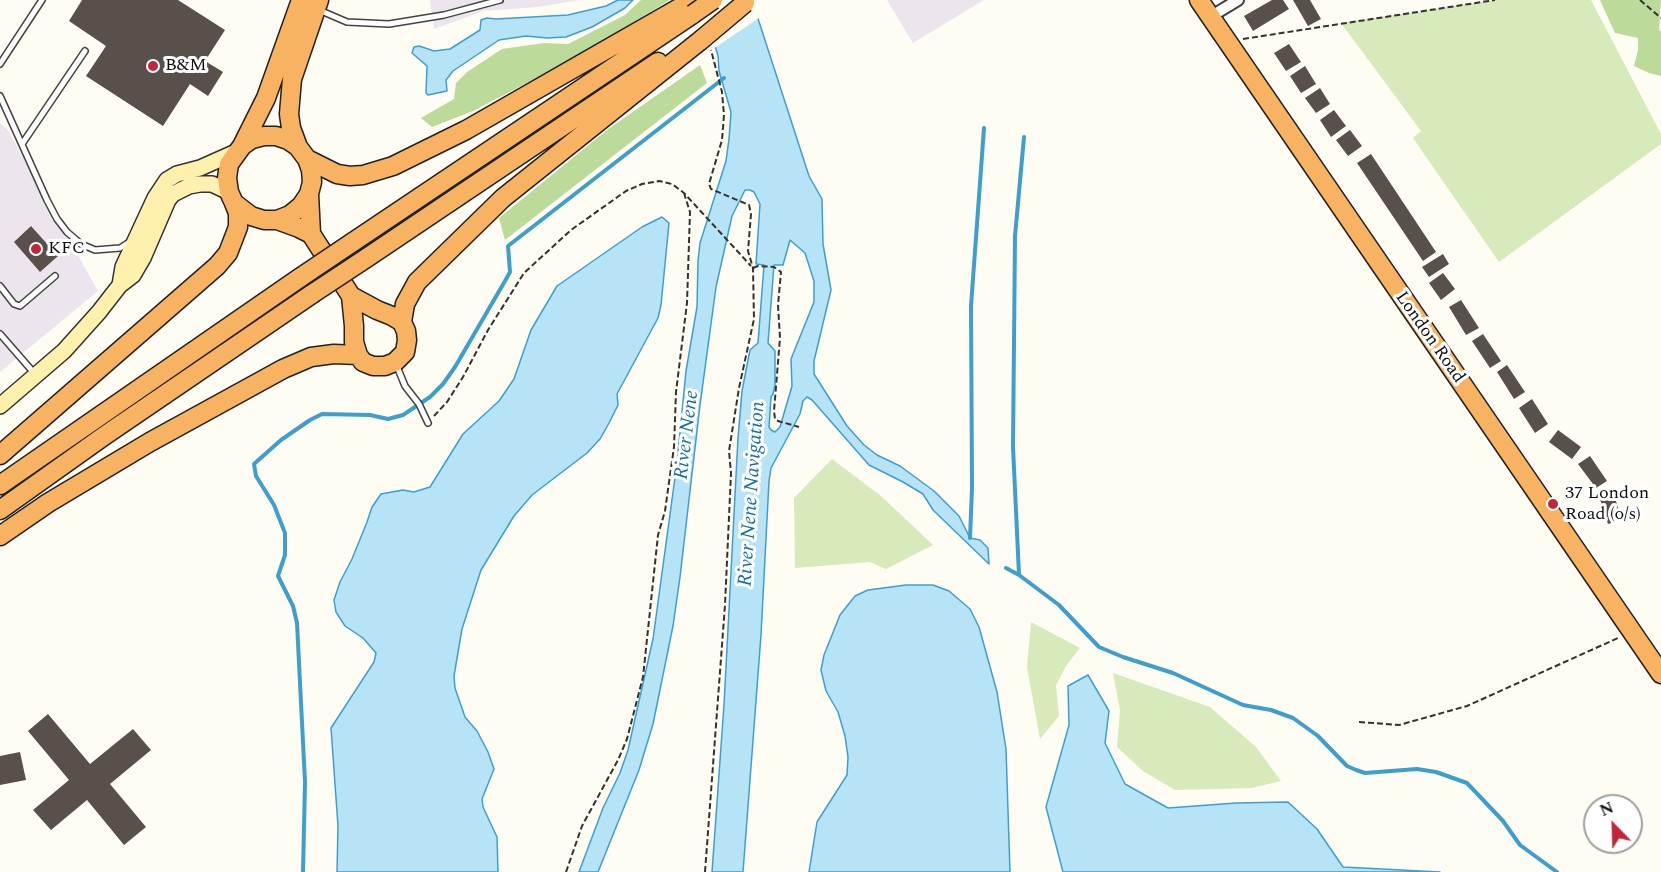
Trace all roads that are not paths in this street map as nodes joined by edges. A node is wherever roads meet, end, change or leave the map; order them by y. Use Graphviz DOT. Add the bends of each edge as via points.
graph roads {
  1 [pos="42,0"];
  2 [pos="500,0"];
  3 [pos="713,0"];
  4 [pos="1199,0"];
  5 [pos="1238,0"];
  6 [pos="747,2"];
  7 [pos="312,3"];
  8 [pos="692,5"];
  9 [pos="1210,17"];
  10 [pos="700,37"];
  11 [pos="85,51"];
  12 [pos="0,64"];
  13 [pos="0,96"];
  14 [pos="22,144"];
  15 [pos="239,149"];
  16 [pos="303,153"];
  17 [pos="309,194"];
  18 [pos="232,198"];
  19 [pos="277,220"];
  20 [pos="311,234"];
  21 [pos="137,237"];
  22 [pos="55,276"];
  23 [pos="120,285"];
  24 [pos="0,286"];
  25 [pos="351,296"];
  26 [pos="402,322"];
  27 [pos="0,334"];
  28 [pos="357,355"];
  29 [pos="395,362"];
  30 [pos="36,375"];
  31 [pos="0,406"];
  32 [pos="428,423"];
  33 [pos="0,455"];
  34 [pos="0,485"];
  35 [pos="0,510"];
  36 [pos="0,536"];
  37 [pos="1661,674"];
  1 -- 12 [label="lane"];
  2 -- 7 [label="lane" via="389,24 347,22"];
  3 -- 8 [label="highway, bridge"];
  4 -- 9 [label="highway, London Road"];
  5 -- 9 [label="street"];
  6 -- 10 [label="highway, bridge"];
  7 -- 15 [label="highway"];
  7 -- 16 [label="highway" via="292,79 289,114"];
  8 -- 16 [label="highway" via="393,166 350,176 337,174"];
  8 -- 34 [label="highway, bridge"];
  9 -- 37 [label="highway, London Road"];
  10 -- 26 [label="highway" via="494,206 417,282 405,304"];
  10 -- 35 [label="highway, bridge" via="312,294"];
  11 -- 14 [label="lane"];
  13 -- 14 [label="lane"];
  14 -- 21 [label="lane" via="57,219 81,244 95,250 120,248"];
  15 -- 16 [label="highway" via="252,140 276,136 288,140"];
  15 -- 18 [label="highway" via="229,165 227,178"];
  15 -- 21 [label="main road" via="167,180"];
  16 -- 17 [label="highway" via="311,176"];
  17 -- 19 [label="highway" via="290,215"];
  17 -- 20 [label="highway"];
  18 -- 19 [label="highway" via="251,216"];
  18 -- 23 [label="main road" via="212,184 189,186 173,194 143,258 133,275"];
  18 -- 33 [label="highway" via="238,227 228,253 217,266"];
  19 -- 20 [label="highway"];
  20 -- 25 [label="highway"];
  21 -- 23 [label="main road" via="123,267"];
  22 -- 24 [label="lane" via="20,306"];
  23 -- 30 [label="main road" via="64,351"];
  25 -- 26 [label="highway"];
  25 -- 28 [label="highway"];
  26 -- 29 [label="highway" via="407,340 405,352"];
  27 -- 30 [label="lane"];
  28 -- 29 [label="highway" via="373,366"];
  28 -- 36 [label="highway" via="310,357 283,369 150,442"];
  29 -- 32 [label="lane"];
  30 -- 31 [label="main road"];
}
